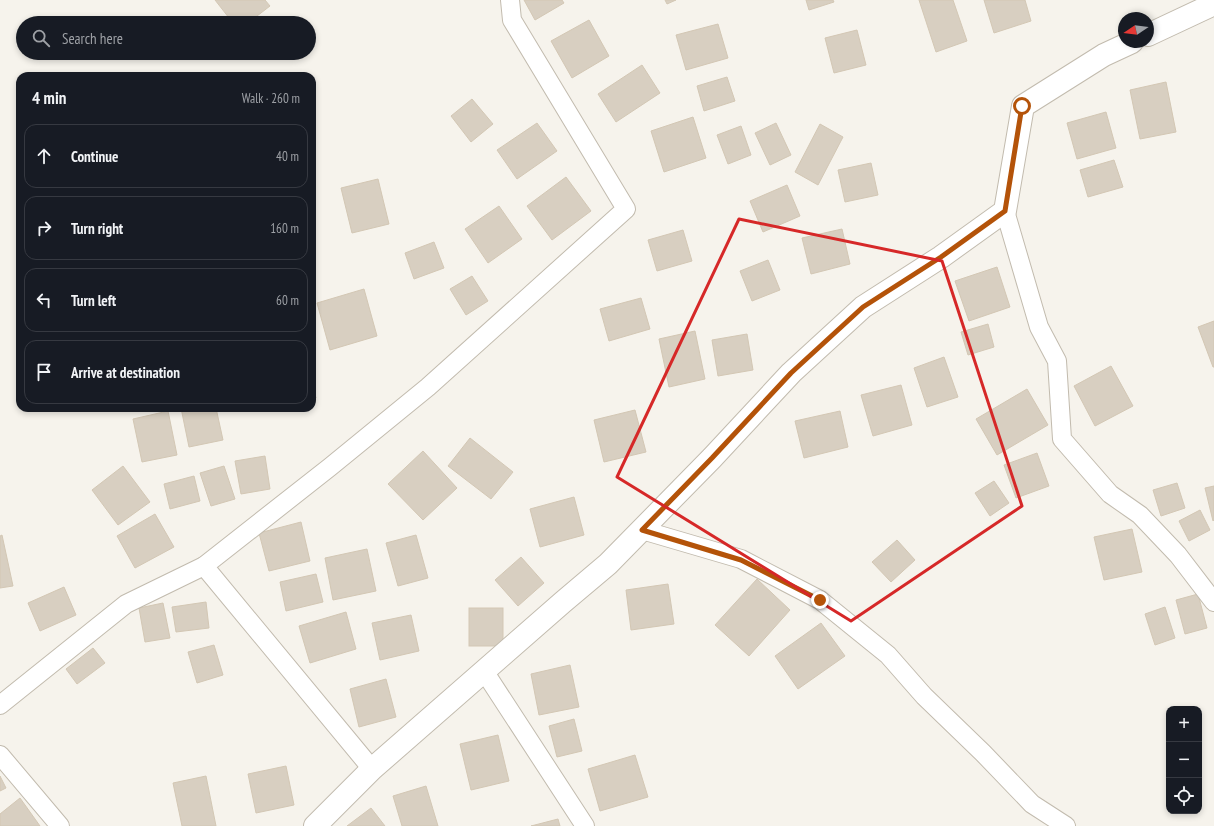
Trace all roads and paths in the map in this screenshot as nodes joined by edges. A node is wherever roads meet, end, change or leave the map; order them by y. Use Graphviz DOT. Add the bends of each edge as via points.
graph roads {
  1 [pos="510,0"];
  2 [pos="1214,5"];
  3 [pos="1154,32"];
  4 [pos="1119,48"];
  5 [pos="1005,211"];
  6 [pos="642,530"];
  7 [pos="204,566"];
  8 [pos="1214,602"];
  9 [pos="484,671"];
  10 [pos="0,706"];
  11 [pos="0,755"];
  12 [pos="372,769"];
  13 [pos="60,826"];
  14 [pos="316,826"];
  15 [pos="585,826"];
  16 [pos="1066,826"];
  1 -- 7 [label="street" via="512,20 626,209 428,387 330,468"];
  2 -- 3 [label="street"];
  4 -- 5 [label="street" via="1022,106"];
  5 -- 6 [label="street" via="941,257 863,307 791,373"];
  5 -- 8 [label="street" via="1039,327 1057,361 1062,439 1110,494 1140,515 1178,555"];
  6 -- 9 [label="street" via="608,564"];
  6 -- 16 [label="street" via="741,560 820,600 888,655 924,696 983,752 1032,804"];
  7 -- 10 [label="street" via="126,604"];
  7 -- 12 [label="street"];
  9 -- 12 [label="street"];
  9 -- 15 [label="street"];
  11 -- 13 [label="street"];
  12 -- 14 [label="street"];
}
